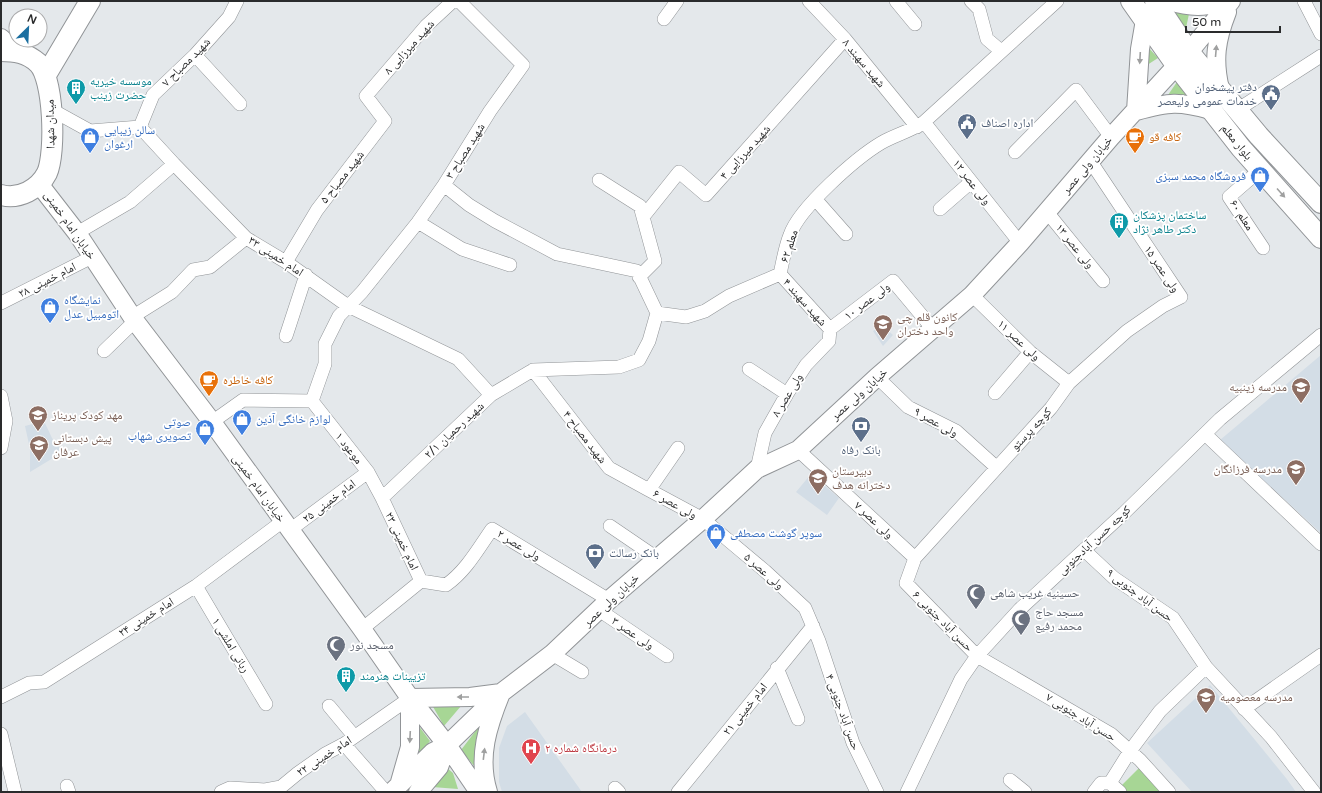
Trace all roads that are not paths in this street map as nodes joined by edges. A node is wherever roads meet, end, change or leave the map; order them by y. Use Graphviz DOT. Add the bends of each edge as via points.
graph roads {
  1 [pos="90,1"];
  2 [pos="237,1"];
  3 [pos="453,1"];
  4 [pos="458,1"];
  5 [pos="676,1"];
  6 [pos="809,1"];
  7 [pos="896,1"];
  8 [pos="971,1"];
  9 [pos="1057,1"];
  10 [pos="1304,1"];
  11 [pos="1231,2"];
  12 [pos="1149,7"];
  13 [pos="664,19"];
  14 [pos="915,24"];
  15 [pos="1321,34"];
  16 [pos="845,39"];
  17 [pos="6,47"];
  18 [pos="1001,51"];
  19 [pos="195,55"];
  20 [pos="1321,56"];
  21 [pos="1182,59"];
  22 [pos="46,75"];
  23 [pos="1220,89"];
  24 [pos="366,96"];
  25 [pos="240,104"];
  26 [pos="52,110"];
  27 [pos="1211,110"];
  28 [pos="1237,110"];
  29 [pos="1136,111"];
  30 [pos="921,124"];
  31 [pos="140,127"];
  32 [pos="1259,136"];
  33 [pos="1111,137"];
  34 [pos="1241,148"];
  35 [pos="1015,152"];
  36 [pos="1091,162"];
  37 [pos="174,164"];
  38 [pos="1260,170"];
  39 [pos="599,180"];
  40 [pos="971,182"];
  41 [pos="40,184"];
  42 [pos="444,185"];
  43 [pos="1,195"];
  44 [pos="816,200"];
  45 [pos="1321,203"];
  46 [pos="940,209"];
  47 [pos="1047,212"];
  48 [pos="643,217"];
  49 [pos="418,222"];
  50 [pos="76,233"];
  51 [pos="846,234"];
  52 [pos="246,238"];
  53 [pos="1321,238"];
  54 [pos="1020,243"];
  55 [pos="1263,248"];
  56 [pos="92,257"];
  57 [pos="286,262"];
  58 [pos="510,265"];
  59 [pos="780,274"];
  60 [pos="306,275"];
  61 [pos="640,277"];
  62 [pos="1103,280"];
  63 [pos="972,295"];
  64 [pos="1180,297"];
  65 [pos="1,303"];
  66 [pos="348,306"];
  67 [pos="657,313"];
  68 [pos="134,319"];
  69 [pos="933,329"];
  70 [pos="830,330"];
  71 [pos="1321,335"];
  72 [pos="286,336"];
  73 [pos="104,350"];
  74 [pos="1030,352"];
  75 [pos="749,369"];
  76 [pos="533,370"];
  77 [pos="877,377"];
  78 [pos="1069,383"];
  79 [pos="995,393"];
  80 [pos="491,394"];
  81 [pos="787,394"];
  82 [pos="1,396"];
  83 [pos="312,401"];
  84 [pos="212,422"];
  85 [pos="1204,434"];
  86 [pos="1,448"];
  87 [pos="678,448"];
  88 [pos="798,450"];
  89 [pos="996,467"];
  90 [pos="757,468"];
  91 [pos="368,472"];
  92 [pos="649,490"];
  93 [pos="382,498"];
  94 [pos="703,519"];
  95 [pos="286,526"];
  96 [pos="610,526"];
  97 [pos="1321,544"];
  98 [pos="1084,550"];
  99 [pos="657,558"];
  100 [pos="915,558"];
  101 [pos="421,581"];
  102 [pos="906,583"];
  103 [pos="196,586"];
  104 [pos="604,605"];
  105 [pos="814,628"];
  106 [pos="362,629"];
  107 [pos="552,654"];
  108 [pos="1321,655"];
  109 [pos="667,656"];
  110 [pos="979,657"];
  111 [pos="1206,667"];
  112 [pos="777,668"];
  113 [pos="582,672"];
  114 [pos="501,693"];
  115 [pos="1,697"];
  116 [pos="410,698"];
  117 [pos="266,704"];
  118 [pos="329,706"];
  119 [pos="1244,709"];
  120 [pos="798,719"];
  121 [pos="1,734"];
  122 [pos="349,740"];
  123 [pos="447,745"];
  124 [pos="1130,751"];
  125 [pos="1010,780"];
  126 [pos="1115,788"];
  127 [pos="394,790"];
  128 [pos="227,791"];
  129 [pos="15,792"];
  130 [pos="418,792"];
  131 [pos="430,792"];
  132 [pos="479,792"];
  133 [pos="488,792"];
  134 [pos="678,792"];
  135 [pos="877,792"];
  136 [pos="906,792"];
  137 [pos="1025,792"];
  138 [pos="1094,792"];
  139 [pos="1169,792"];
  140 [pos="1314,792"];
  1 -- 22 [label="main road"];
  2 -- 19 [label="street, شهید مصباح ۷" via="228,17"];
  3 -- 24 [label="street, شهید میرزایی ۸" via="426,26"];
  4 -- 42 [label="street, شهید مصباح ۳" via="523,65 468,144"];
  5 -- 13 [label="street"];
  6 -- 16 [label="street, شهید سهبند ۸"];
  7 -- 14 [label="street"];
  8 -- 18 [label="street" via="979,9 987,39"];
  9 -- 18 [label="street, معلم ۶۲"];
  10 -- 15 [label="street"];
  11 -- 12 [label="main road" via="1188,7"];
  11 -- 21 [label="main road, خیابان ولی عصر"];
  23 -- 11 [label="main road, one-way" via="1215,52"];
  12 -- 21 [label="main road, بلوار معلم"];
  12 -- 29 [label="main road, one-way" via="1140,50"];
  16 -- 30 [label="street, شهید سهبند ۸"];
  16 -- 48 [label="street, شهید میرزایی ۴" via="706,195 679,172"];
  17 -- 22 [label="main road, میدان شهدا" via="28,55 38,63"];
  18 -- 30 [label="street, معلم ۶۲"];
  19 -- 25 [label="street"];
  19 -- 31 [label="street, شهید مصباح ۷" via="153,95"];
  20 -- 28 [label="street"];
  21 -- 23 [label="main road, بلوار معلم"];
  21 -- 27 [label="main road, بلوار معلم"];
  21 -- 29 [label="main road, خیابان ولی عصر"];
  22 -- 26 [label="main road, میدان شهدا"];
  23 -- 28 [label="main road, بلوار معلم"];
  24 -- 57 [label="street, شهید مصباح ۵" via="386,121 317,210"];
  26 -- 31 [label="street" via="90,131"];
  26 -- 41 [label="main road, میدان شهدا" via="50,160 47,173"];
  27 -- 29 [label="main road" via="1185,103 1172,103"];
  27 -- 34 [label="main road, بلوار معلم"];
  28 -- 32 [label="main road, بلوار معلم"];
  29 -- 33 [label="main road, خیابان ولی عصر"];
  30 -- 40 [label="street, ولی عصر ۱۲"];
  30 -- 44 [label="street, معلم ۶۲" via="882,142 852,163"];
  31 -- 37 [label="street, امام خمینی ۳۳"];
  32 -- 34 [label="main road" via="1246,137"];
  32 -- 45 [label="main road, بلوار معلم"];
  33 -- 35 [label="street" via="1076,90"];
  33 -- 36 [label="main road, خیابان ولی عصر"];
  34 -- 38 [label="main road, بلوار معلم"];
  36 -- 47 [label="main road, خیابان ولی عصر"];
  36 -- 64 [label="street, ولی عصر ۱۵"];
  37 -- 50 [label="street" via="130,202"];
  37 -- 52 [label="street, امام خمینی ۳۳"];
  38 -- 53 [label="main road, بلوار معلم, one-way"];
  38 -- 55 [label="street, معلم ۶۰" via="1229,197"];
  39 -- 48 [label="street" via="640,206"];
  40 -- 46 [label="street"];
  40 -- 54 [label="street, ولی عصر ۱۲"];
  41 -- 43 [label="main road" via="29,192 16,196"];
  41 -- 50 [label="main road, خیابان امام خمینی"];
  42 -- 49 [label="street, شهید مصباح ۳"];
  42 -- 61 [label="street" via="495,221 557,254 637,271"];
  44 -- 51 [label="street"];
  44 -- 59 [label="street, معلم ۶۲" via="802,214 790,234"];
  47 -- 54 [label="main road, خیابان ولی عصر"];
  47 -- 62 [label="street, ولی عصر ۱۳"];
  48 -- 61 [label="street" via="655,261"];
  49 -- 58 [label="street" via="462,249"];
  49 -- 66 [label="street, شهید مصباح ۳"];
  50 -- 56 [label="main road, خیابان امام خمینی"];
  52 -- 57 [label="street, امام خمینی ۳۳"];
  52 -- 68 [label="street" via="210,267 193,270 172,292"];
  54 -- 63 [label="main road, خیابان ولی عصر"];
  56 -- 65 [label="street, امام خمینی ۲۸"];
  56 -- 68 [label="main road, خیابان امام خمینی"];
  57 -- 60 [label="street, امام خمینی ۳۳"];
  59 -- 67 [label="street, معلم ۶۲" via="729,296 704,311 686,317"];
  59 -- 70 [label="street, شهید سهبند ۴"];
  60 -- 66 [label="street, امام خمینی ۳۳"];
  60 -- 72 [label="street"];
  61 -- 67 [label="street"];
  63 -- 69 [label="main road, خیابان ولی عصر"];
  63 -- 74 [label="street, ولی عصر ۱۱"];
  64 -- 78 [label="street, کوچه پرستو" via="1127,331"];
  66 -- 80 [label="street, امام خمینی ۳۳" via="458,358"];
  66 -- 83 [label="street, شهید مصباح ۳" via="339,316 325,344 325,364"];
  67 -- 76 [label="street" via="649,341 639,360 619,367"];
  68 -- 73 [label="street"];
  68 -- 84 [label="main road, خیابان امام خمینی"];
  69 -- 70 [label="street, ولی عصر ۱۰" via="893,281"];
  69 -- 77 [label="main road, خیابان ولی عصر"];
  70 -- 81 [label="street, ولی عصر ۸" via="830,341 806,365"];
  71 -- 85 [label="street, کوچه حسن آبادجنوبی"];
  74 -- 78 [label="street, ولی عصر ۱۱"];
  74 -- 79 [label="street"];
  75 -- 81 [label="street"];
  76 -- 80 [label="street, شهید رحمیان ۲/۱"];
  76 -- 92 [label="street, شهید مصباح ۴" via="609,468"];
  77 -- 88 [label="main road, خیابان ولی عصر"];
  77 -- 89 [label="street, ولی عصر ۹" via="908,407 956,431"];
  78 -- 89 [label="street, کوچه پرستو" via="1051,408"];
  80 -- 93 [label="street, شهید رحمیان ۲/۱"];
  81 -- 90 [label="street, ولی عصر ۸" via="765,433"];
  82 -- 86 [label="street" via="6,421"];
  83 -- 84 [label="street" via="243,400"];
  83 -- 91 [label="street, موعود ۱"];
  84 -- 95 [label="main road, خیابان امام خمینی"];
  85 -- 97 [label="street"];
  85 -- 98 [label="street, کوچه حسن آبادجنوبی"];
  87 -- 92 [label="street, ولی عصر ۶"];
  88 -- 90 [label="main road, خیابان ولی عصر"];
  88 -- 100 [label="street, ولی عصر ۷"];
  89 -- 100 [label="street, کوچه پرستو"];
  90 -- 94 [label="main road, خیابان ولی عصر"];
  91 -- 93 [label="street, موعود ۱"];
  91 -- 95 [label="street, امام خمینی ۲۵"];
  92 -- 94 [label="street, ولی عصر ۶"];
  93 -- 101 [label="street, امام خمینی ۲۳"];
  94 -- 99 [label="main road, خیابان ولی عصر"];
  94 -- 105 [label="street, ولی عصر ۵" via="765,570 805,608"];
  95 -- 103 [label="street, امام خمینی ۲۴"];
  95 -- 106 [label="main road, خیابان امام خمینی"];
  96 -- 99 [label="street"];
  98 -- 110 [label="street, کوچه حسن آبادجنوبی" via="1020,609"];
  98 -- 111 [label="street, حسن آباد جنوبی ۹" via="1114,578 1173,618"];
  99 -- 104 [label="main road, خیابان ولی عصر"];
  100 -- 102 [label="street, کوچه پرستو"];
  101 -- 104 [label="street, ولی عصر ۲" via="446,585 455,579 492,529"];
  101 -- 106 [label="street, امام خمینی ۲۳"];
  102 -- 110 [label="street, حسن آباد جنوبی ۶"];
  103 -- 115 [label="street, امام خمینی ۲۴" via="44,682 29,683"];
  103 -- 117 [label="street, ربانی املشی ۱"];
  104 -- 107 [label="main road, خیابان ولی عصر"];
  104 -- 109 [label="street, ولی عصر ۳"];
  105 -- 112 [label="street, امام خمینی ۲۱"];
  105 -- 135 [label="street, حسن آباد جنوبی ۴" via="853,743"];
  106 -- 116 [label="main road, خیابان امام خمینی"];
  107 -- 113 [label="street"];
  107 -- 114 [label="main road, خیابان ولی عصر"];
  108 -- 119 [label="street"];
  110 -- 124 [label="street, حسن آباد جنوبی ۷" via="1110,734"];
  110 -- 136 [label="street, کوچه حسن آبادجنوبی" via="961,679"];
  111 -- 119 [label="street, حسن آباد جنوبی ۹"];
  111 -- 124 [label="street" via="1160,712"];
  112 -- 120 [label="street"];
  112 -- 134 [label="street, امام خمینی ۲۱"];
  114 -- 116 [label="main road, one-way" via="470,697"];
  114 -- 123 [label="main road, خیابان ولی عصر"];
  133 -- 114 [label="main road, one-way" via="483,762 485,742"];
  116 -- 122 [label="street, امام خمینی ۲۲"];
  116 -- 123 [label="main road, خیابان امام خمینی"];
  116 -- 127 [label="main road, one-way" via="410,747"];
  118 -- 122 [label="street"];
  119 -- 140 [label="street, حسن آباد جنوبی ۹" via="1271,737"];
  121 -- 129 [label="street"];
  122 -- 127 [label="street"];
  122 -- 128 [label="street, امام خمینی ۲۲" via="325,754 281,787"];
  123 -- 127 [label="main road" via="432,752"];
  123 -- 130 [label="main road" via="439,767"];
  123 -- 132 [label="main road, خیابان امام خمینی"];
  124 -- 126 [label="street"];
  124 -- 139 [label="street, حسن آباد جنوبی ۷"];
  125 -- 137 [label="street"];
  126 -- 138 [label="street" via="1100,783"];
  130 -- 131 [label="main road"];
}
